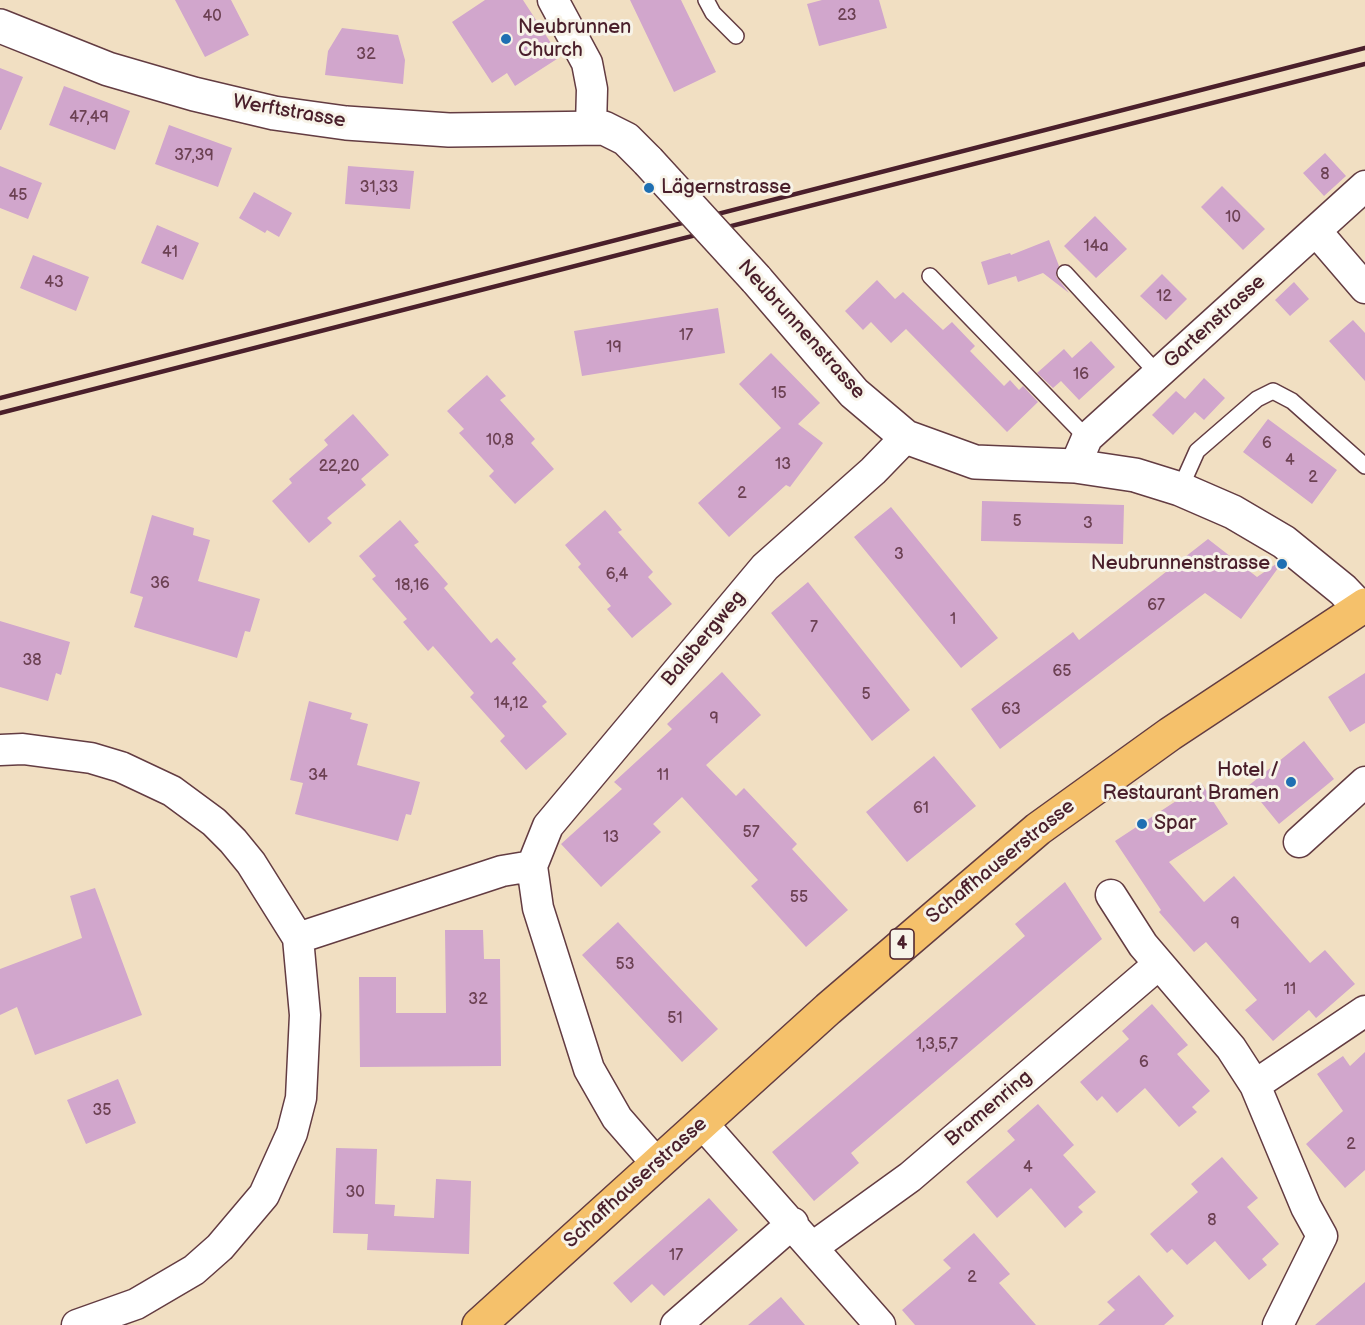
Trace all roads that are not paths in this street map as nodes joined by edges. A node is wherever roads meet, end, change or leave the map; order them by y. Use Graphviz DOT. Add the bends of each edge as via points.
graph roads {
  1 [pos="553,0"];
  2 [pos="706,0"];
  3 [pos="0,26"];
  4 [pos="736,36"];
  5 [pos="591,126"];
  6 [pos="1365,186"];
  7 [pos="1316,231"];
  8 [pos="1065,273"];
  9 [pos="930,276"];
  10 [pos="1365,288"];
  11 [pos="1158,374"];
  12 [pos="906,437"];
  13 [pos="1081,452"];
  14 [pos="1365,466"];
  15 [pos="1180,489"];
  16 [pos="1363,606"];
  17 [pos="0,750"];
  18 [pos="1365,782"];
  19 [pos="1299,842"];
  20 [pos="532,866"];
  21 [pos="1111,895"];
  22 [pos="298,938"];
  23 [pos="1159,964"];
  24 [pos="1365,1011"];
  25 [pos="1255,1085"];
  26 [pos="702,1123"];
  27 [pos="657,1164"];
  28 [pos="793,1223"];
  29 [pos="813,1247"];
  30 [pos="77,1325"];
  31 [pos="479,1325"];
  32 [pos="676,1325"];
  33 [pos="880,1325"];
  34 [pos="1278,1325"];
  1 -- 5 [label="street" via="587,63 592,89"];
  2 -- 4 [label="lane"];
  3 -- 5 [label="street, Werftstrasse" via="108,69 274,113 449,130"];
  5 -- 12 [label="street, Neubrunnenstrasse, bridge" via="616,132 648,161 854,393"];
  6 -- 7 [label="street, Gartenstrasse"];
  7 -- 10 [label="street"];
  7 -- 11 [label="street, Gartenstrasse"];
  8 -- 11 [label="lane"];
  9 -- 13 [label="lane"];
  11 -- 13 [label="street, Gartenstrasse"];
  12 -- 13 [label="street, Neubrunnenstrasse" via="975,462"];
  12 -- 20 [label="street, Balsbergweg" via="765,567 548,826"];
  13 -- 15 [label="street, Neubrunnenstrasse"];
  14 -- 15 [label="lane" via="1292,401 1273,391 1257,399 1197,451"];
  15 -- 16 [label="street, Neubrunnenstrasse" via="1233,512 1284,542"];
  16 -- 26 [label="main road, Schaffhauserstrasse / 4" via="1058,813 903,942"];
  17 -- 22 [label="street" via="23,749 91,758 121,766 172,791 233,841"];
  18 -- 19 [label="street"];
  20 -- 22 [label="street" via="502,871"];
  20 -- 27 [label="street, Balsbergweg" via="538,908 589,1069 617,1118"];
  21 -- 23 [label="street"];
  22 -- 30 [label="street" via="305,1016 302,1098 292,1133 264,1195 220,1247 180,1279 136,1304"];
  23 -- 25 [label="street" via="1231,1048"];
  23 -- 29 [label="street, Bramenring" via="910,1177"];
  24 -- 25 [label="street"];
  25 -- 34 [label="street" via="1322,1236"];
  26 -- 27 [label="main road, Schaffhauserstrasse / 4"];
  26 -- 28 [label="street"];
  27 -- 31 [label="main road, Schaffhauserstrasse / 4"];
  28 -- 29 [label="street"];
  28 -- 32 [label="street"];
  29 -- 33 [label="street"];
}
